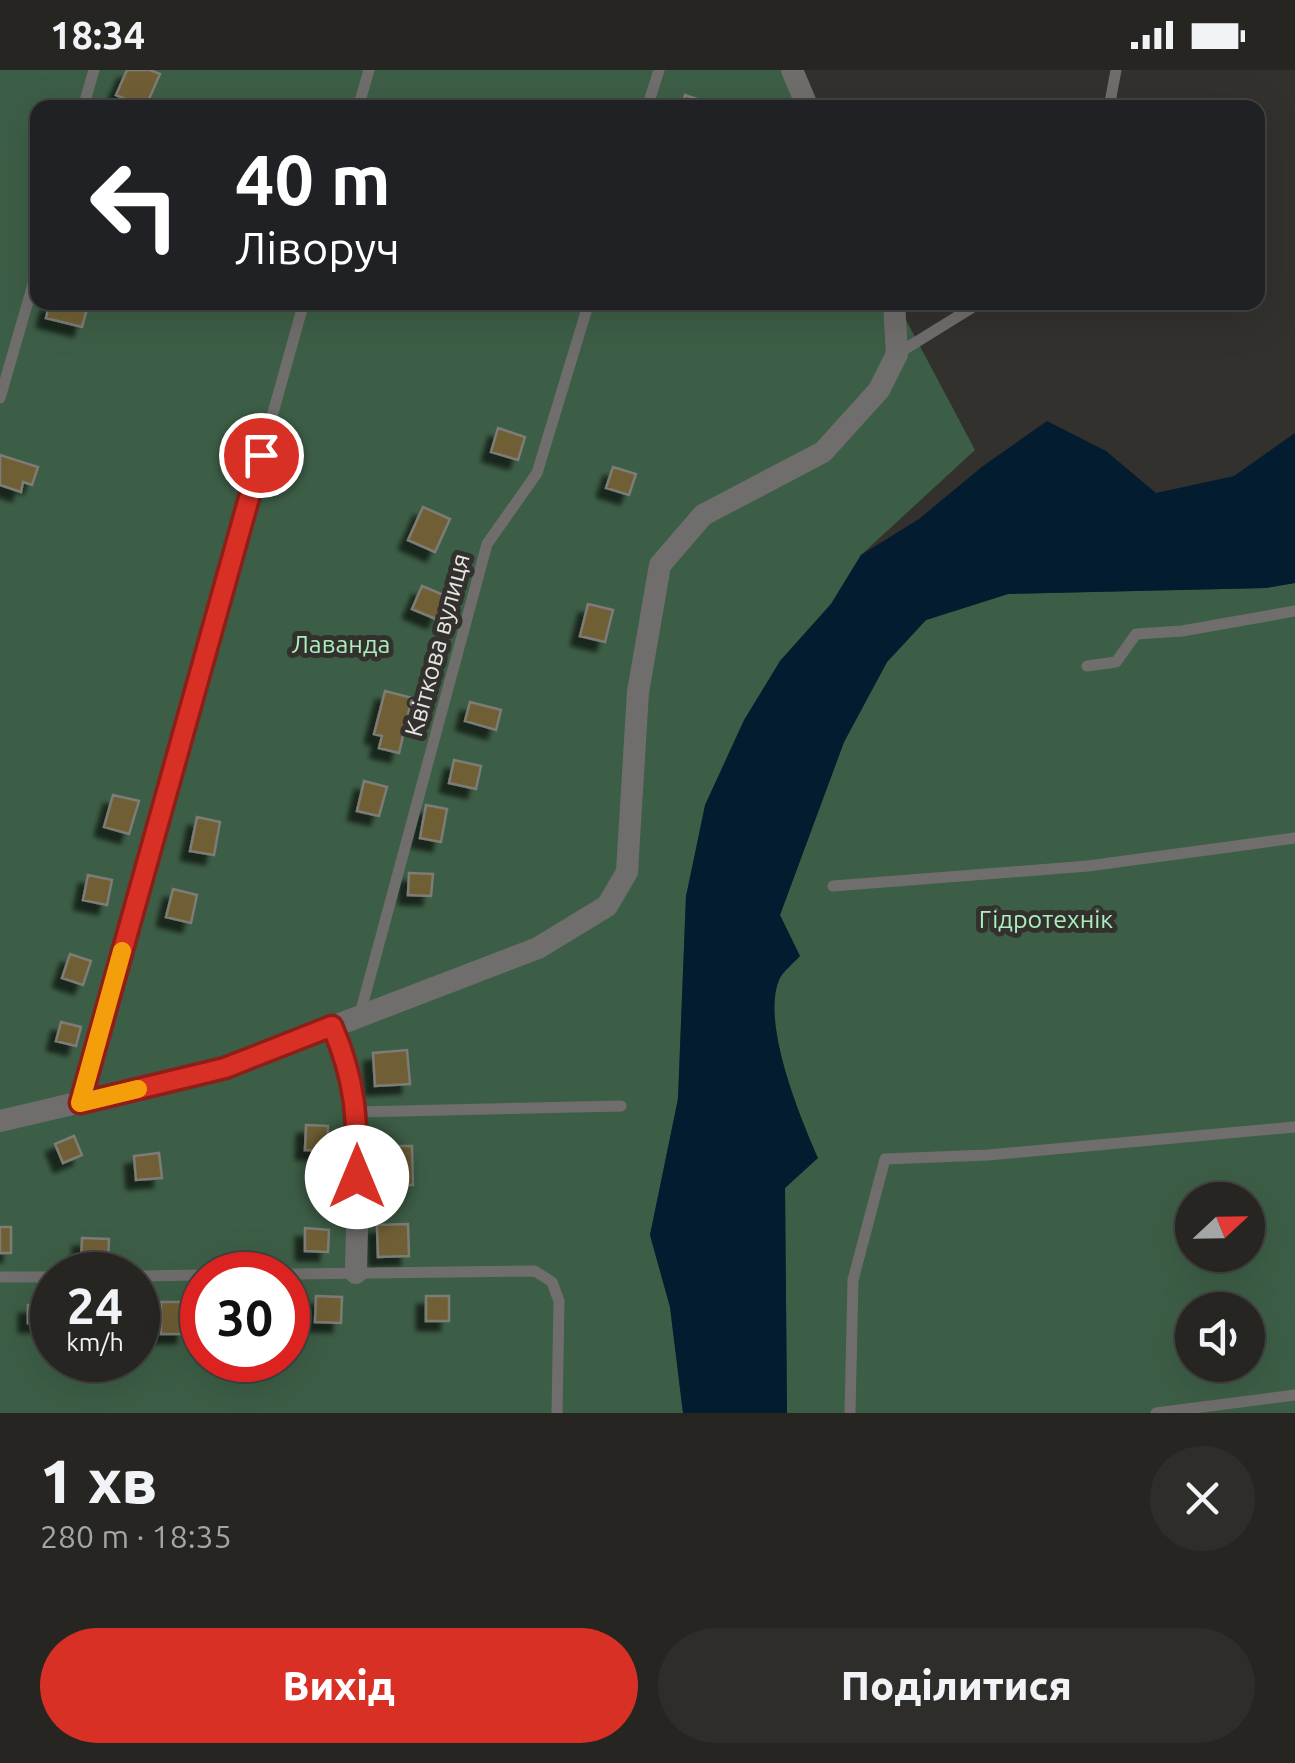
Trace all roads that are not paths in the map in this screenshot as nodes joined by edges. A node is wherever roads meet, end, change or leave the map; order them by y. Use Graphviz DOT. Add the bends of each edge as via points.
graph roads {
  1 [pos="94,70"];
  2 [pos="369,70"];
  3 [pos="659,70"];
  4 [pos="792,70"];
  5 [pos="1116,70"];
  6 [pos="85,100"];
  7 [pos="360,100"];
  8 [pos="650,100"];
  9 [pos="805,100"];
  10 [pos="1110,100"];
  11 [pos="30,295"];
  12 [pos="302,310"];
  13 [pos="587,310"];
  14 [pos="895,310"];
  15 [pos="967,310"];
  16 [pos="898,354"];
  17 [pos="0,398"];
  18 [pos="1295,611"];
  19 [pos="1087,666"];
  20 [pos="1295,838"];
  21 [pos="833,886"];
  22 [pos="360,1014"];
  23 [pos="332,1026"];
  24 [pos="80,1103"];
  25 [pos="622,1106"];
  26 [pos="357,1112"];
  27 [pos="0,1121"];
  28 [pos="1295,1128"];
  29 [pos="310,1274"];
  30 [pos="356,1274"];
  31 [pos="30,1276"];
  32 [pos="0,1277"];
  33 [pos="1295,1394"];
  34 [pos="557,1413"];
  35 [pos="850,1413"];
  36 [pos="1156,1413"];
  1 -- 6 [label="lane"];
  2 -- 7 [label="lane"];
  3 -- 8 [label="lane"];
  4 -- 9 [label="street"];
  5 -- 10 [label="lane"];
  11 -- 17 [label="lane"];
  12 -- 24 [label="lane"];
  13 -- 22 [label="lane, Квіткова вулиця" via="537,474 487,544"];
  14 -- 16 [label="street"];
  15 -- 16 [label="lane"];
  16 -- 22 [label="street" via="879,390 823,452 703,516 660,564 638,692 627,872 607,906 538,948"];
  18 -- 19 [label="lane" via="1136,634 1116,662"];
  20 -- 21 [label="lane" via="1088,866"];
  22 -- 23 [label="street"];
  23 -- 24 [label="street" via="225,1068"];
  23 -- 26 [label="street"];
  24 -- 27 [label="street"];
  25 -- 26 [label="lane"];
  26 -- 30 [label="street"];
  28 -- 35 [label="lane" via="885,1159 853,1280"];
  29 -- 30 [label="lane"];
  30 -- 34 [label="lane" via="535,1272 552,1282 558,1301"];
  31 -- 32 [label="lane"];
  33 -- 36 [label="lane"];
}
